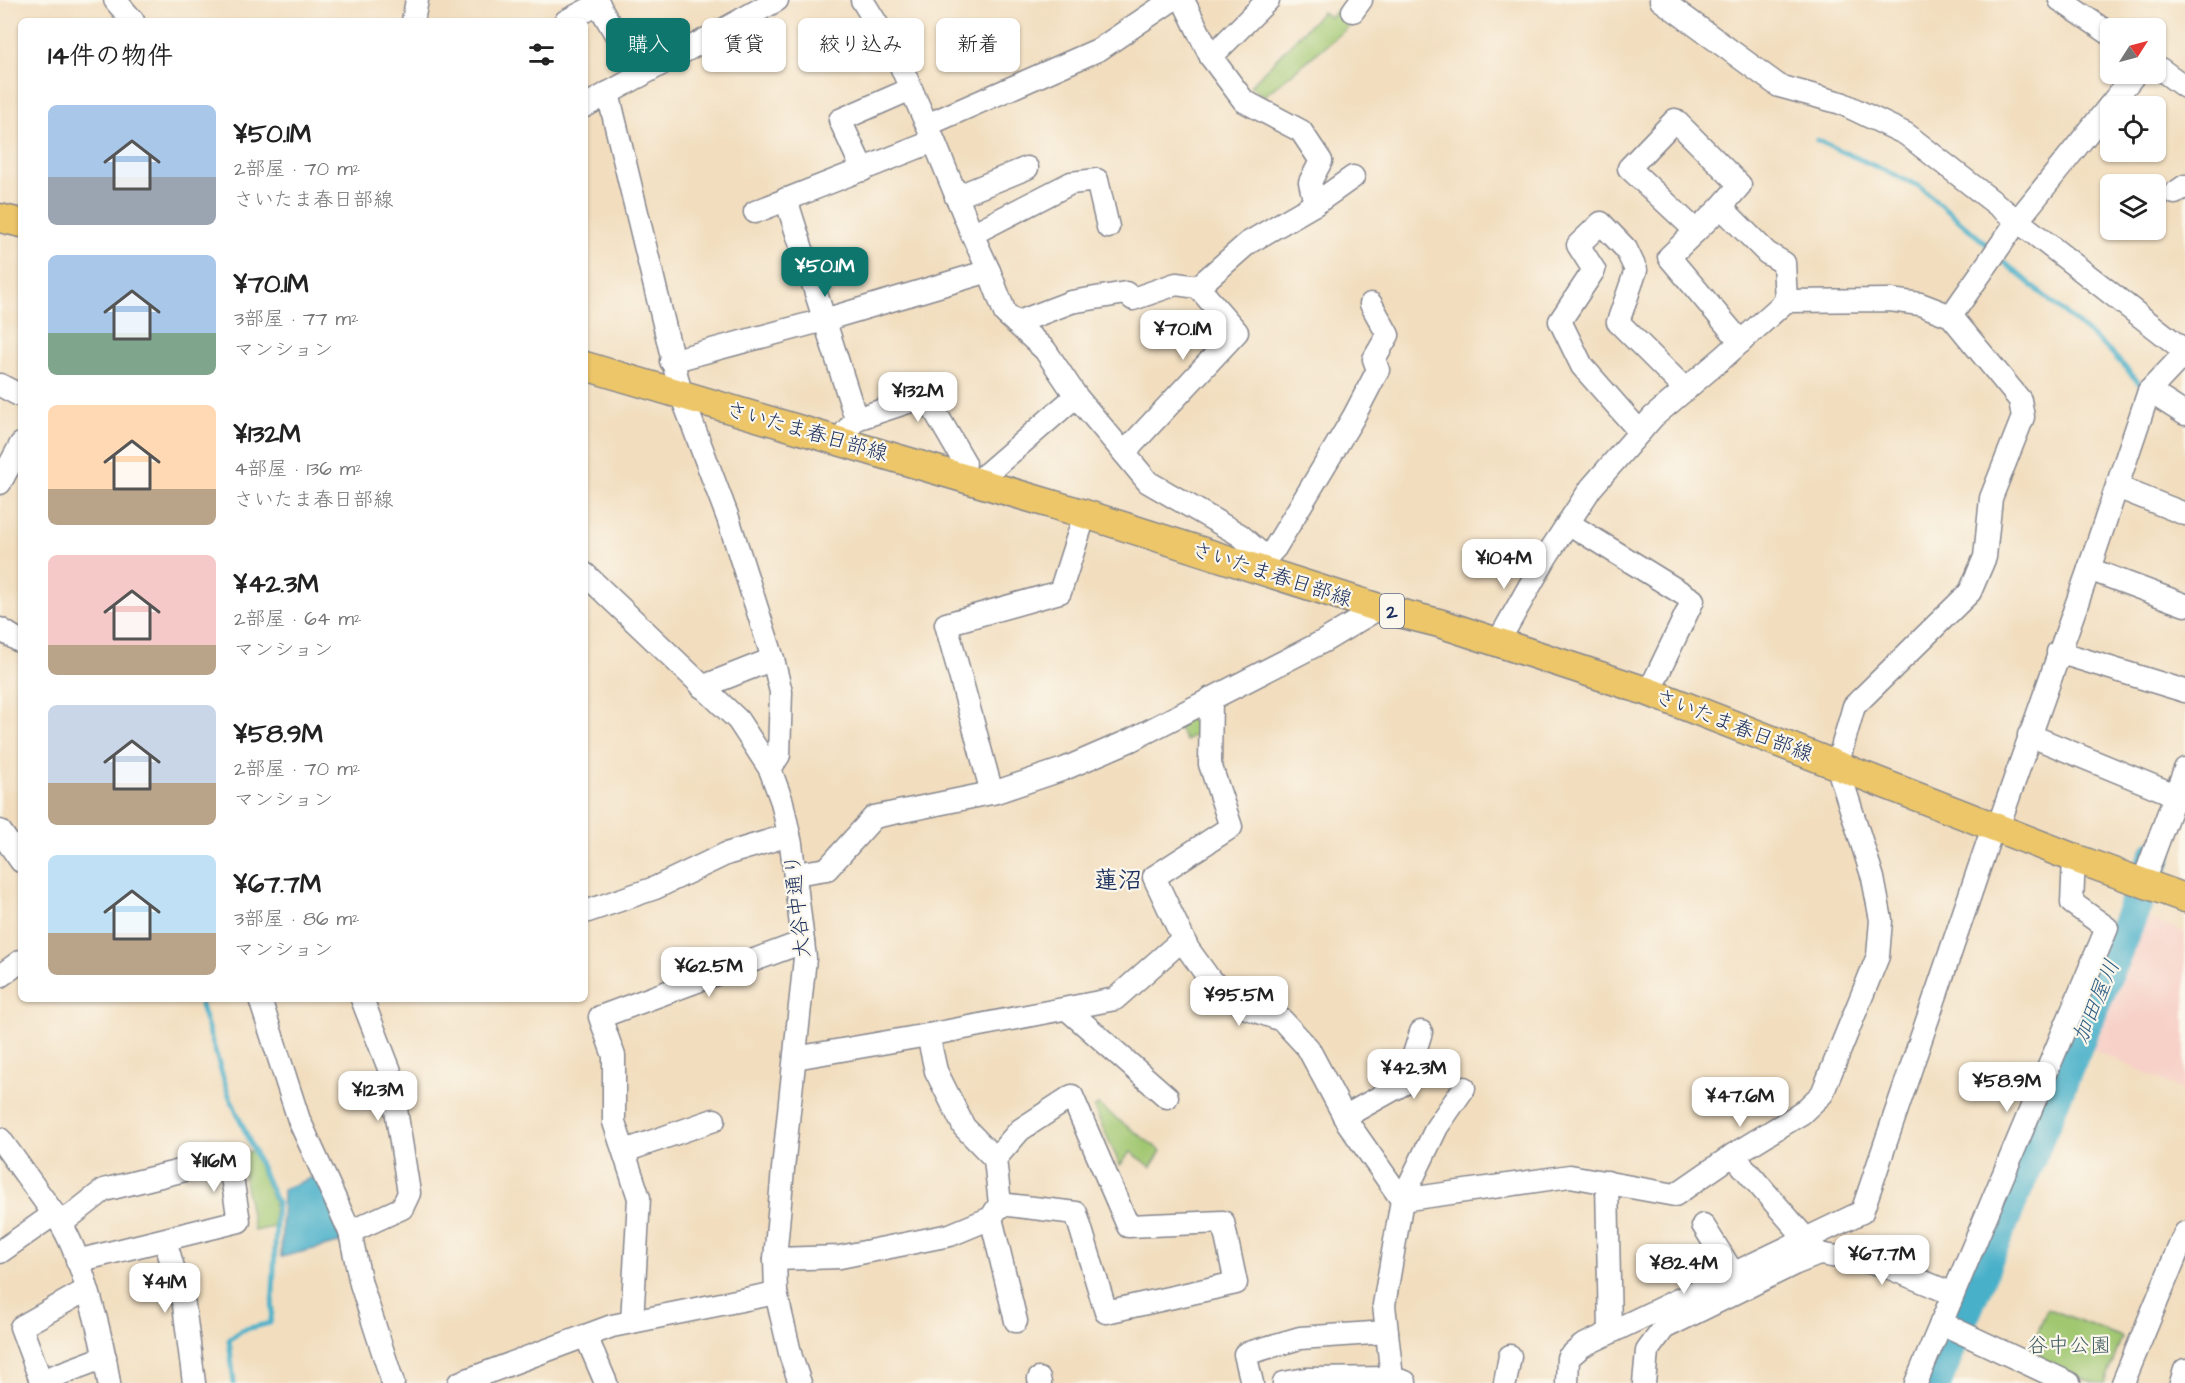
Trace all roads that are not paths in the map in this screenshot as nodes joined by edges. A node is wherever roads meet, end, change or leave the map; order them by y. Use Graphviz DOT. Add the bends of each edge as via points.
graph roads {
  1 [pos="115,0"];
  2 [pos="417,0"];
  3 [pos="777,0"];
  4 [pos="862,0"];
  5 [pos="1172,0"];
  6 [pos="1183,0"];
  7 [pos="1268,0"];
  8 [pos="1661,0"];
  9 [pos="2060,0"];
  10 [pos="597,2"];
  11 [pos="130,18"];
  12 [pos="414,18"];
  13 [pos="571,18"];
  14 [pos="2100,27"];
  15 [pos="1211,57"];
  16 [pos="2166,73"];
  17 [pos="639,76"];
  18 [pos="2127,84"];
  19 [pos="2185,87"];
  20 [pos="911,88"];
  21 [pos="608,93"];
  22 [pos="588,104"];
  23 [pos="931,133"];
  24 [pos="1027,168"];
  25 [pos="862,170"];
  26 [pos="1353,177"];
  27 [pos="956,197"];
  28 [pos="786,199"];
  29 [pos="1315,204"];
  30 [pos="1721,207"];
  31 [pos="755,212"];
  32 [pos="0,218"];
  33 [pos="2018,220"];
  34 [pos="18,222"];
  35 [pos="1108,227"];
  36 [pos="1696,231"];
  37 [pos="972,234"];
  38 [pos="989,271"];
  39 [pos="1198,287"];
  40 [pos="1786,301"];
  41 [pos="1371,304"];
  42 [pos="1951,316"];
  43 [pos="824,320"];
  44 [pos="1016,323"];
  45 [pos="1741,342"];
  46 [pos="2185,352"];
  47 [pos="671,361"];
  48 [pos="588,367"];
  49 [pos="0,385"];
  50 [pos="1686,390"];
  51 [pos="2149,391"];
  52 [pos="18,394"];
  53 [pos="681,394"];
  54 [pos="1076,396"];
  55 [pos="2185,414"];
  56 [pos="848,430"];
  57 [pos="1640,432"];
  58 [pos="18,450"];
  59 [pos="1124,453"];
  60 [pos="970,480"];
  61 [pos="0,483"];
  62 [pos="2117,487"];
  63 [pos="1085,514"];
  64 [pos="2185,514"];
  65 [pos="1568,523"];
  66 [pos="1264,564"];
  67 [pos="2089,569"];
  68 [pos="588,583"];
  69 [pos="2185,605"];
  70 [pos="1379,608"];
  71 [pos="0,630"];
  72 [pos="18,640"];
  73 [pos="1498,642"];
  74 [pos="2058,652"];
  75 [pos="773,659"];
  76 [pos="702,687"];
  77 [pos="2185,691"];
  78 [pos="1649,692"];
  79 [pos="1211,698"];
  80 [pos="2029,735"];
  81 [pos="1838,765"];
  82 [pos="770,769"];
  83 [pos="2185,769"];
  84 [pos="992,793"];
  85 [pos="2175,795"];
  86 [pos="1998,827"];
  87 [pos="0,831"];
  88 [pos="789,835"];
  89 [pos="18,857"];
  90 [pos="2074,858"];
  91 [pos="795,874"];
  92 [pos="2143,882"];
  93 [pos="2185,898"];
  94 [pos="588,911"];
  95 [pos="1183,939"];
  96 [pos="803,942"];
  97 [pos="18,963"];
  98 [pos="0,976"];
  99 [pos="261,1002"];
  100 [pos="363,1002"];
  101 [pos="1067,1009"];
  102 [pos="1421,1032"];
  103 [pos="928,1035"];
  104 [pos="795,1058"];
  105 [pos="1464,1088"];
  106 [pos="1167,1097"];
  107 [pos="1344,1117"];
  108 [pos="714,1120"];
  109 [pos="0,1139"];
  110 [pos="625,1151"];
  111 [pos="1733,1155"];
  112 [pos="995,1159"];
  113 [pos="1608,1182"];
  114 [pos="1402,1200"];
  115 [pos="995,1211"];
  116 [pos="58,1218"];
  117 [pos="1703,1225"];
  118 [pos="350,1232"];
  119 [pos="2185,1233"];
  120 [pos="165,1240"];
  121 [pos="1813,1246"];
  122 [pos="0,1252"];
  123 [pos="776,1259"];
  124 [pos="77,1261"];
  125 [pos="1733,1273"];
  126 [pos="86,1290"];
  127 [pos="776,1293"];
  128 [pos="1953,1294"];
  129 [pos="1016,1321"];
  130 [pos="632,1322"];
  131 [pos="1941,1323"];
  132 [pos="1387,1332"];
  133 [pos="1610,1332"];
  134 [pos="586,1336"];
  135 [pos="1510,1356"];
  136 [pos="105,1357"];
  137 [pos="2185,1370"];
  138 [pos="1396,1381"];
  139 [pos="1298,1382"];
  140 [pos="109,1383"];
  141 [pos="194,1383"];
  142 [pos="393,1383"];
  143 [pos="459,1383"];
  144 [pos="606,1383"];
  145 [pos="800,1383"];
  146 [pos="1252,1383"];
  147 [pos="1505,1383"];
  148 [pos="1567,1383"];
  149 [pos="1644,1383"];
  150 [pos="1916,1383"];
  151 [pos="2069,1383"];
  152 [pos="2123,1383"];
  153 [pos="2181,1383"];
  1 -- 11 [label="street"];
  2 -- 12 [label="street"];
  3 -- 17 [label="street"];
  4 -- 20 [label="street"];
  5 -- 23 [label="street" via="1100,49"];
  6 -- 15 [label="street"];
  7 -- 15 [label="street"];
  8 -- 33 [label="street" via="1779,86 1841,104 1906,134"];
  9 -- 14 [label="street"];
  10 -- 13 [label="street"];
  10 -- 17 [label="street"];
  15 -- 29 [label="street" via="1244,101 1301,130 1321,161 1310,182"];
  16 -- 19 [label="street"];
  17 -- 21 [label="street"];
  18 -- 33 [label="street"];
  20 -- 23 [label="street"];
  20 -- 25 [label="street" via="840,120"];
  21 -- 22 [label="street"];
  21 -- 47 [label="street"];
  23 -- 25 [label="street"];
  23 -- 27 [label="street"];
  24 -- 27 [label="street"];
  25 -- 28 [label="street"];
  26 -- 29 [label="street"];
  27 -- 37 [label="street"];
  28 -- 31 [label="street"];
  28 -- 43 [label="street"];
  29 -- 39 [label="street" via="1248,243"];
  30 -- 36 [label="street"];
  30 -- 36 [label="street" via="1740,185 1675,120 1629,168"];
  30 -- 40 [label="street" via="1767,253 1784,263"];
  32 -- 34 [label="main road"];
  33 -- 42 [label="street"];
  33 -- 46 [label="street"];
  35 -- 37 [label="street" via="1097,180 1071,183"];
  36 -- 45 [label="street" via="1669,257"];
  37 -- 38 [label="street"];
  38 -- 43 [label="street"];
  38 -- 44 [label="street" via="1005,313"];
  39 -- 44 [label="street" via="1176,284 1133,299 1126,293 1071,302"];
  39 -- 59 [label="street" via="1237,333"];
  40 -- 42 [label="street" via="1890,300 1920,304"];
  40 -- 45 [label="street"];
  41 -- 66 [label="street" via="1388,334 1374,359 1378,370"];
  42 -- 81 [label="street" via="2020,400 2023,417 1991,498 1985,557 1970,592 1854,706"];
  43 -- 47 [label="street"];
  43 -- 56 [label="street"];
  44 -- 54 [label="street" via="1045,350"];
  45 -- 50 [label="street"];
  46 -- 51 [label="street"];
  47 -- 53 [label="street"];
  48 -- 53 [label="main road, さいたま春日部線 / 2"];
  49 -- 52 [label="street"];
  50 -- 57 [label="street"];
  50 -- 57 [label="street" via="1618,322 1636,270 1626,249 1602,223 1578,245 1594,270 1560,321 1582,366"];
  51 -- 55 [label="street"];
  51 -- 62 [label="street"];
  53 -- 56 [label="main road, さいたま春日部線 / 2"];
  53 -- 75 [label="street" via="728,518"];
  54 -- 59 [label="street"];
  54 -- 60 [label="street"];
  56 -- 60 [label="main road, さいたま春日部線 / 2"];
  56 -- 60 [label="street" via="926,396 965,463"];
  57 -- 65 [label="street" via="1591,488"];
  58 -- 61 [label="street"];
  59 -- 66 [label="street" via="1148,482 1240,535"];
  60 -- 63 [label="main road, さいたま春日部線 / 2"];
  62 -- 64 [label="street"];
  62 -- 67 [label="street"];
  63 -- 66 [label="main road, さいたま春日部線 / 2"];
  63 -- 84 [label="street" via="1060,592 946,624"];
  65 -- 73 [label="street"];
  65 -- 78 [label="street" via="1693,600"];
  66 -- 70 [label="main road, さいたま春日部線 / 2"];
  67 -- 69 [label="street"];
  67 -- 74 [label="street"];
  68 -- 76 [label="street, 大谷中通り"];
  70 -- 73 [label="main road, さいたま春日部線 / 2"];
  70 -- 79 [label="street" via="1324,641"];
  71 -- 72 [label="street"];
  73 -- 78 [label="main road, さいたま春日部線 / 2"];
  74 -- 77 [label="street"];
  74 -- 80 [label="street"];
  75 -- 76 [label="street"];
  75 -- 82 [label="street" via="781,692 780,734 779,755"];
  76 -- 82 [label="street, 大谷中通り" via="738,720"];
  78 -- 81 [label="main road, さいたま春日部線 / 2"];
  79 -- 84 [label="street" via="1131,740 1064,769"];
  79 -- 95 [label="street" via="1210,764 1231,826 1154,877"];
  80 -- 85 [label="street"];
  80 -- 86 [label="street"];
  81 -- 86 [label="main road, さいたま春日部線 / 2"];
  81 -- 111 [label="street" via="1875,889 1881,920 1878,956 1822,1094 1802,1113"];
  82 -- 88 [label="street, 大谷中通り"];
  83 -- 85 [label="street"];
  84 -- 91 [label="street" via="874,817 827,869"];
  85 -- 92 [label="street"];
  86 -- 90 [label="main road, さいたま春日部線 / 2"];
  86 -- 121 [label="street" via="1990,836 1862,1212"];
  87 -- 89 [label="street"];
  88 -- 91 [label="street, 大谷中通り"];
  88 -- 94 [label="street" via="726,854 655,888"];
  90 -- 92 [label="main road, さいたま春日部線 / 2"];
  90 -- 128 [label="street" via="2072,903 2107,928"];
  91 -- 96 [label="street, 大谷中通り"];
  92 -- 93 [label="main road, さいたま春日部線 / 2"];
  95 -- 101 [label="street" via="1115,999"];
  95 -- 107 [label="street" via="1211,981 1247,1008 1282,1020 1308,1048"];
  96 -- 104 [label="street, 大谷中通り" via="805,958"];
  96 -- 110 [label="street" via="600,1017 614,1056 614,1122"];
  97 -- 98 [label="street"];
  99 -- 118 [label="street" via="299,1119"];
  100 -- 118 [label="street" via="390,1071 409,1193 402,1208"];
  101 -- 103 [label="street"];
  101 -- 106 [label="street"];
  102 -- 107 [label="street" via="1405,1083"];
  103 -- 104 [label="street"];
  103 -- 112 [label="street" via="936,1071 963,1127"];
  104 -- 123 [label="street, 大谷中通り"];
  105 -- 114 [label="street" via="1437,1127"];
  107 -- 114 [label="street"];
  108 -- 110 [label="street"];
  109 -- 116 [label="street"];
  110 -- 130 [label="street" via="639,1198"];
  111 -- 113 [label="street" via="1675,1195"];
  111 -- 121 [label="street"];
  112 -- 115 [label="street"];
  112 -- 115 [label="street" via="1020,1130 1072,1096 1128,1226 1223,1222 1236,1283 1106,1312 1076,1213"];
  113 -- 114 [label="street" via="1570,1176"];
  113 -- 133 [label="street"];
  114 -- 132 [label="street" via="1384,1305"];
  115 -- 123 [label="street" via="951,1235 840,1257"];
  115 -- 129 [label="street"];
  116 -- 120 [label="street" via="104,1190 229,1159 239,1221"];
  116 -- 122 [label="street"];
  116 -- 124 [label="street"];
  117 -- 125 [label="street"];
  118 -- 142 [label="street"];
  119 -- 152 [label="street"];
  120 -- 124 [label="street"];
  120 -- 141 [label="street" via="184,1305"];
  121 -- 125 [label="street"];
  121 -- 128 [label="street" via="1880,1264"];
  121 -- 149 [label="street" via="1794,1264 1664,1328 1647,1351"];
  123 -- 127 [label="street, 大谷中通り"];
  124 -- 126 [label="street"];
  125 -- 133 [label="street"];
  126 -- 136 [label="street"];
  126 -- 136 [label="street" via="21,1327 41,1381"];
  127 -- 130 [label="street"];
  127 -- 145 [label="street, 大谷中通り"];
  128 -- 131 [label="street"];
  130 -- 134 [label="street"];
  131 -- 150 [label="street"];
  131 -- 151 [label="street"];
  132 -- 138 [label="street"];
  132 -- 146 [label="street" via="1300,1338 1245,1354"];
  133 -- 148 [label="street" via="1568,1358"];
  134 -- 143 [label="street"];
  134 -- 144 [label="street"];
  135 -- 147 [label="street"];
  136 -- 140 [label="street"];
  137 -- 153 [label="street"];
  138 -- 139 [label="street"];
}
